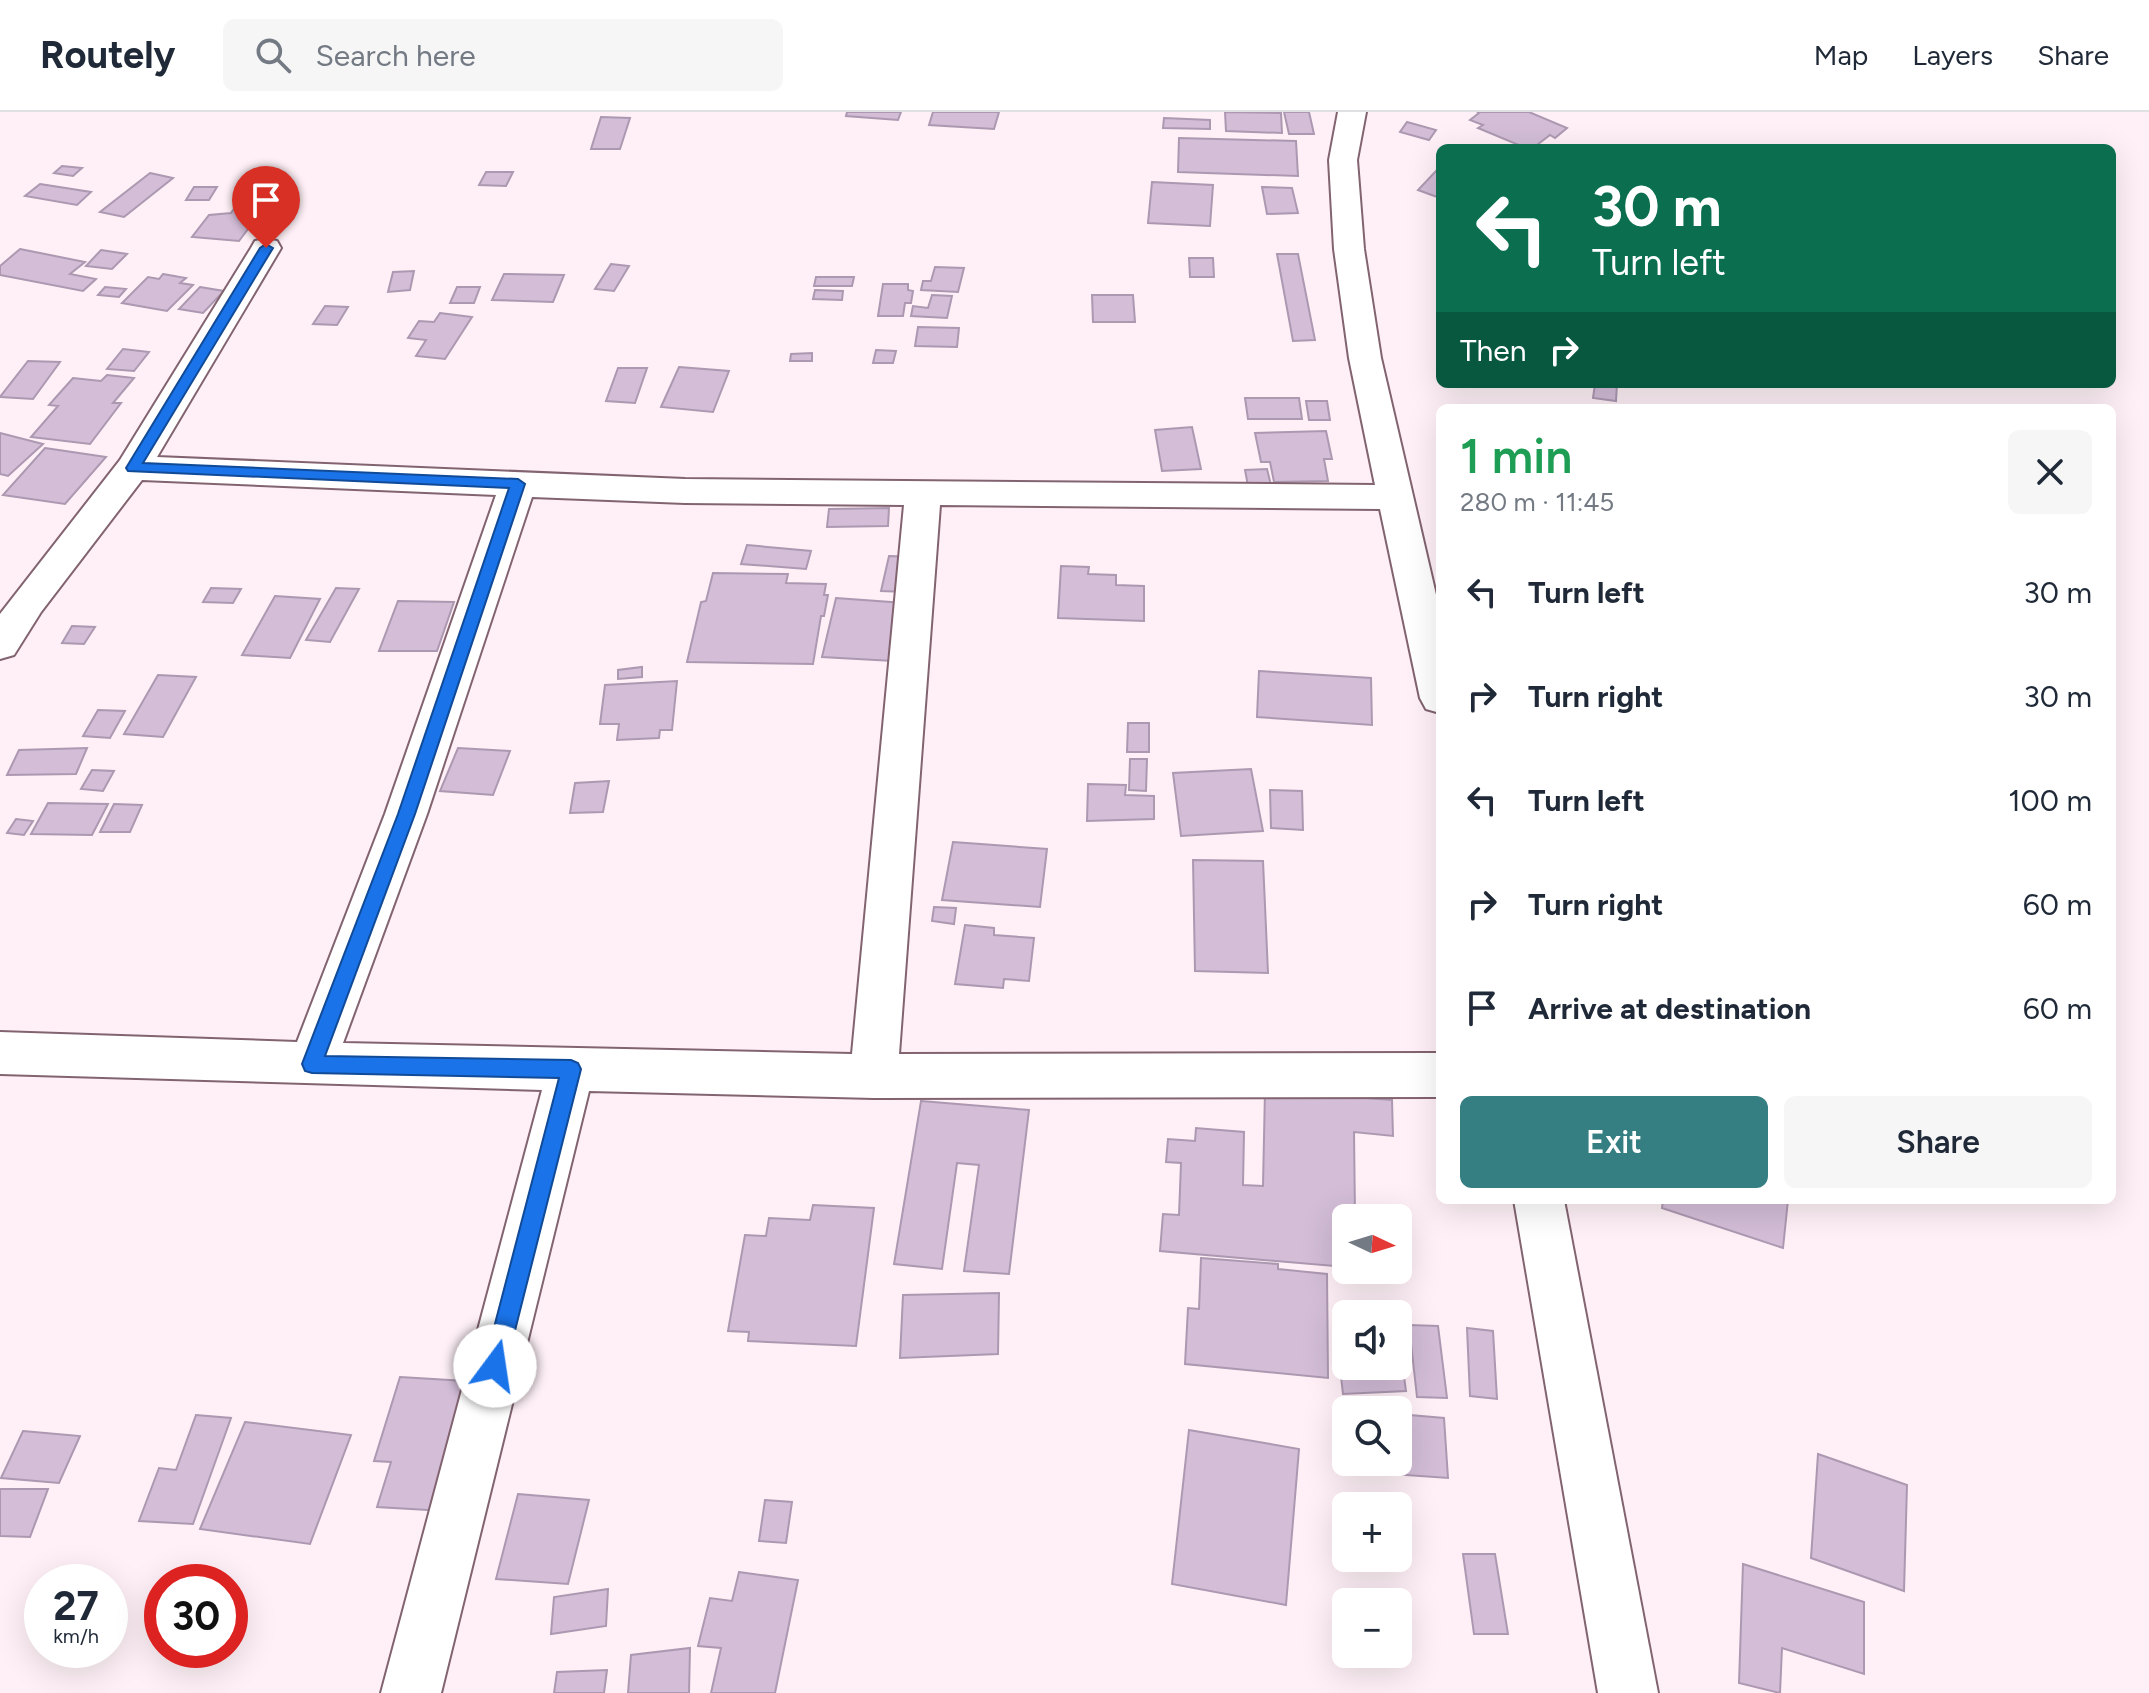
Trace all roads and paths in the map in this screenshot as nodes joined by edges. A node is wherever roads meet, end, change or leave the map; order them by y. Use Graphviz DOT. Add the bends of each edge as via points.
graph roads {
  1 [pos="1352,112"];
  2 [pos="266,248"];
  3 [pos="133,468"];
  4 [pos="518,484"];
  5 [pos="923,493"];
  6 [pos="1396,497"];
  7 [pos="0,645"];
  8 [pos="1436,680"];
  9 [pos="0,1053"];
  10 [pos="312,1064"];
  11 [pos="571,1069"];
  12 [pos="1436,1075"];
  13 [pos="874,1076"];
  14 [pos="1540,1204"];
  15 [pos="411,1693"];
  16 [pos="1628,1693"];
  1 -- 6 [label="street" via="1343,160 1349,249 1365,358"];
  2 -- 3 [label="street"];
  3 -- 4 [label="street"];
  3 -- 7 [label="street"];
  4 -- 5 [label="street"];
  4 -- 10 [label="street" via="406,814"];
  5 -- 6 [label="street"];
  5 -- 13 [label="street"];
  6 -- 8 [label="street"];
  9 -- 10 [label="street"];
  10 -- 11 [label="street"];
  11 -- 13 [label="street"];
  11 -- 15 [label="street"];
  12 -- 13 [label="street"];
  14 -- 16 [label="street"];
}
